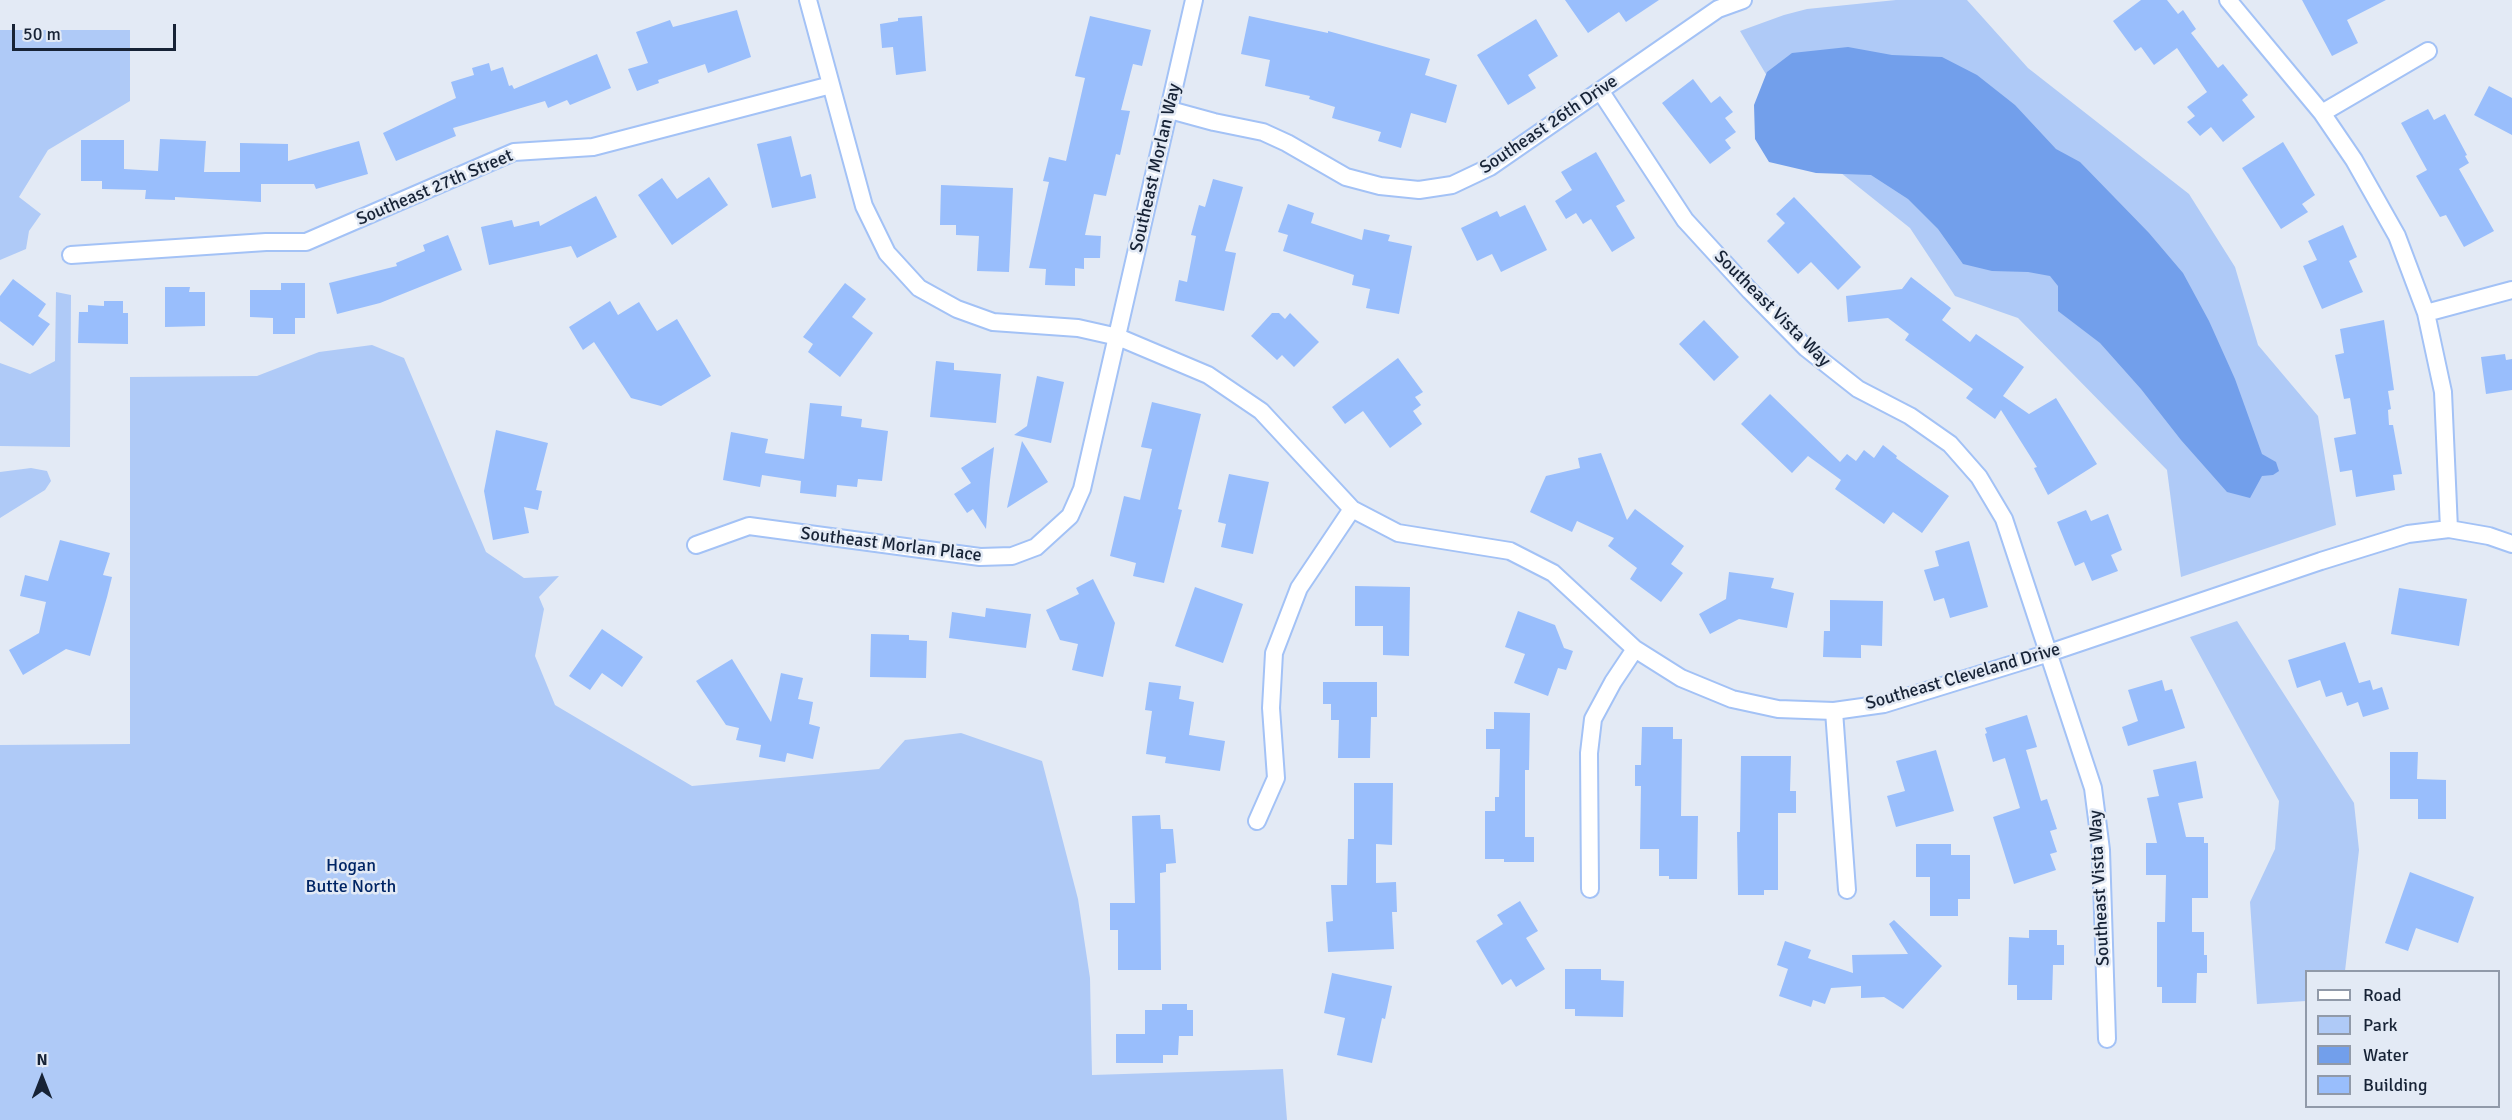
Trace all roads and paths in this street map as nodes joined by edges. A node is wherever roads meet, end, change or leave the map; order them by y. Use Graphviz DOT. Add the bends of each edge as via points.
graph roads {
  1 [pos="808,0"];
  2 [pos="1194,0"];
  3 [pos="1743,0"];
  4 [pos="2228,0"];
  5 [pos="2428,51"];
  6 [pos="831,85"];
  7 [pos="1601,92"];
  8 [pos="1170,110"];
  9 [pos="2322,112"];
  10 [pos="71,255"];
  11 [pos="2512,290"];
  12 [pos="2426,313"];
  13 [pos="1118,336"];
  14 [pos="1352,509"];
  15 [pos="2449,529"];
  16 [pos="696,544"];
  17 [pos="2512,544"];
  18 [pos="1635,649"];
  19 [pos="2049,653"];
  20 [pos="1834,711"];
  21 [pos="1257,821"];
  22 [pos="1590,889"];
  23 [pos="1847,890"];
  24 [pos="2107,1039"];
  1 -- 6 [label="street, Southeast Cleveland Drive"];
  2 -- 8 [label="street, Southeast Morlan Way"];
  3 -- 7 [label="street, Southeast 26th Drive" via="1718,9"];
  4 -- 9 [label="street"];
  5 -- 9 [label="street"];
  6 -- 10 [label="street, Southeast 27th Street" via="593,147 514,152 306,242"];
  6 -- 13 [label="street, Southeast Cleveland Drive" via="864,206 887,253 919,288 957,309 993,322 1078,328"];
  7 -- 8 [label="street, Southeast 26th Drive" via="1490,167 1452,184 1419,190 1346,177 1263,132"];
  7 -- 19 [label="street, Southeast Vista Way" via="1685,220 1806,348 1858,389 1910,416 1950,444 1979,477 2004,519"];
  8 -- 13 [label="street, Southeast Morlan Way"];
  9 -- 12 [label="street" via="2397,236"];
  11 -- 12 [label="street"];
  12 -- 15 [label="street" via="2443,392"];
  13 -- 14 [label="street, Southeast Cleveland Drive" via="1208,375 1261,411"];
  13 -- 16 [label="street, Southeast Morlan Place" via="1082,489 1070,516 1036,548 1012,556 980,557 750,526"];
  14 -- 18 [label="street, Southeast Cleveland Drive" via="1398,533 1510,551 1553,573"];
  14 -- 21 [label="street" via="1299,588 1274,653 1271,708 1276,778"];
  15 -- 17 [label="street, Southeast Cleveland Drive"];
  15 -- 19 [label="street, Southeast Cleveland Drive" via="2408,534"];
  18 -- 20 [label="street, Southeast Cleveland Drive" via="1681,678 1732,699 1778,709"];
  18 -- 22 [label="street" via="1593,719"];
  19 -- 20 [label="street, Southeast Cleveland Drive" via="1884,704"];
  19 -- 24 [label="street, Southeast Vista Way" via="2093,788 2099,822"];
  20 -- 23 [label="street"];
}
